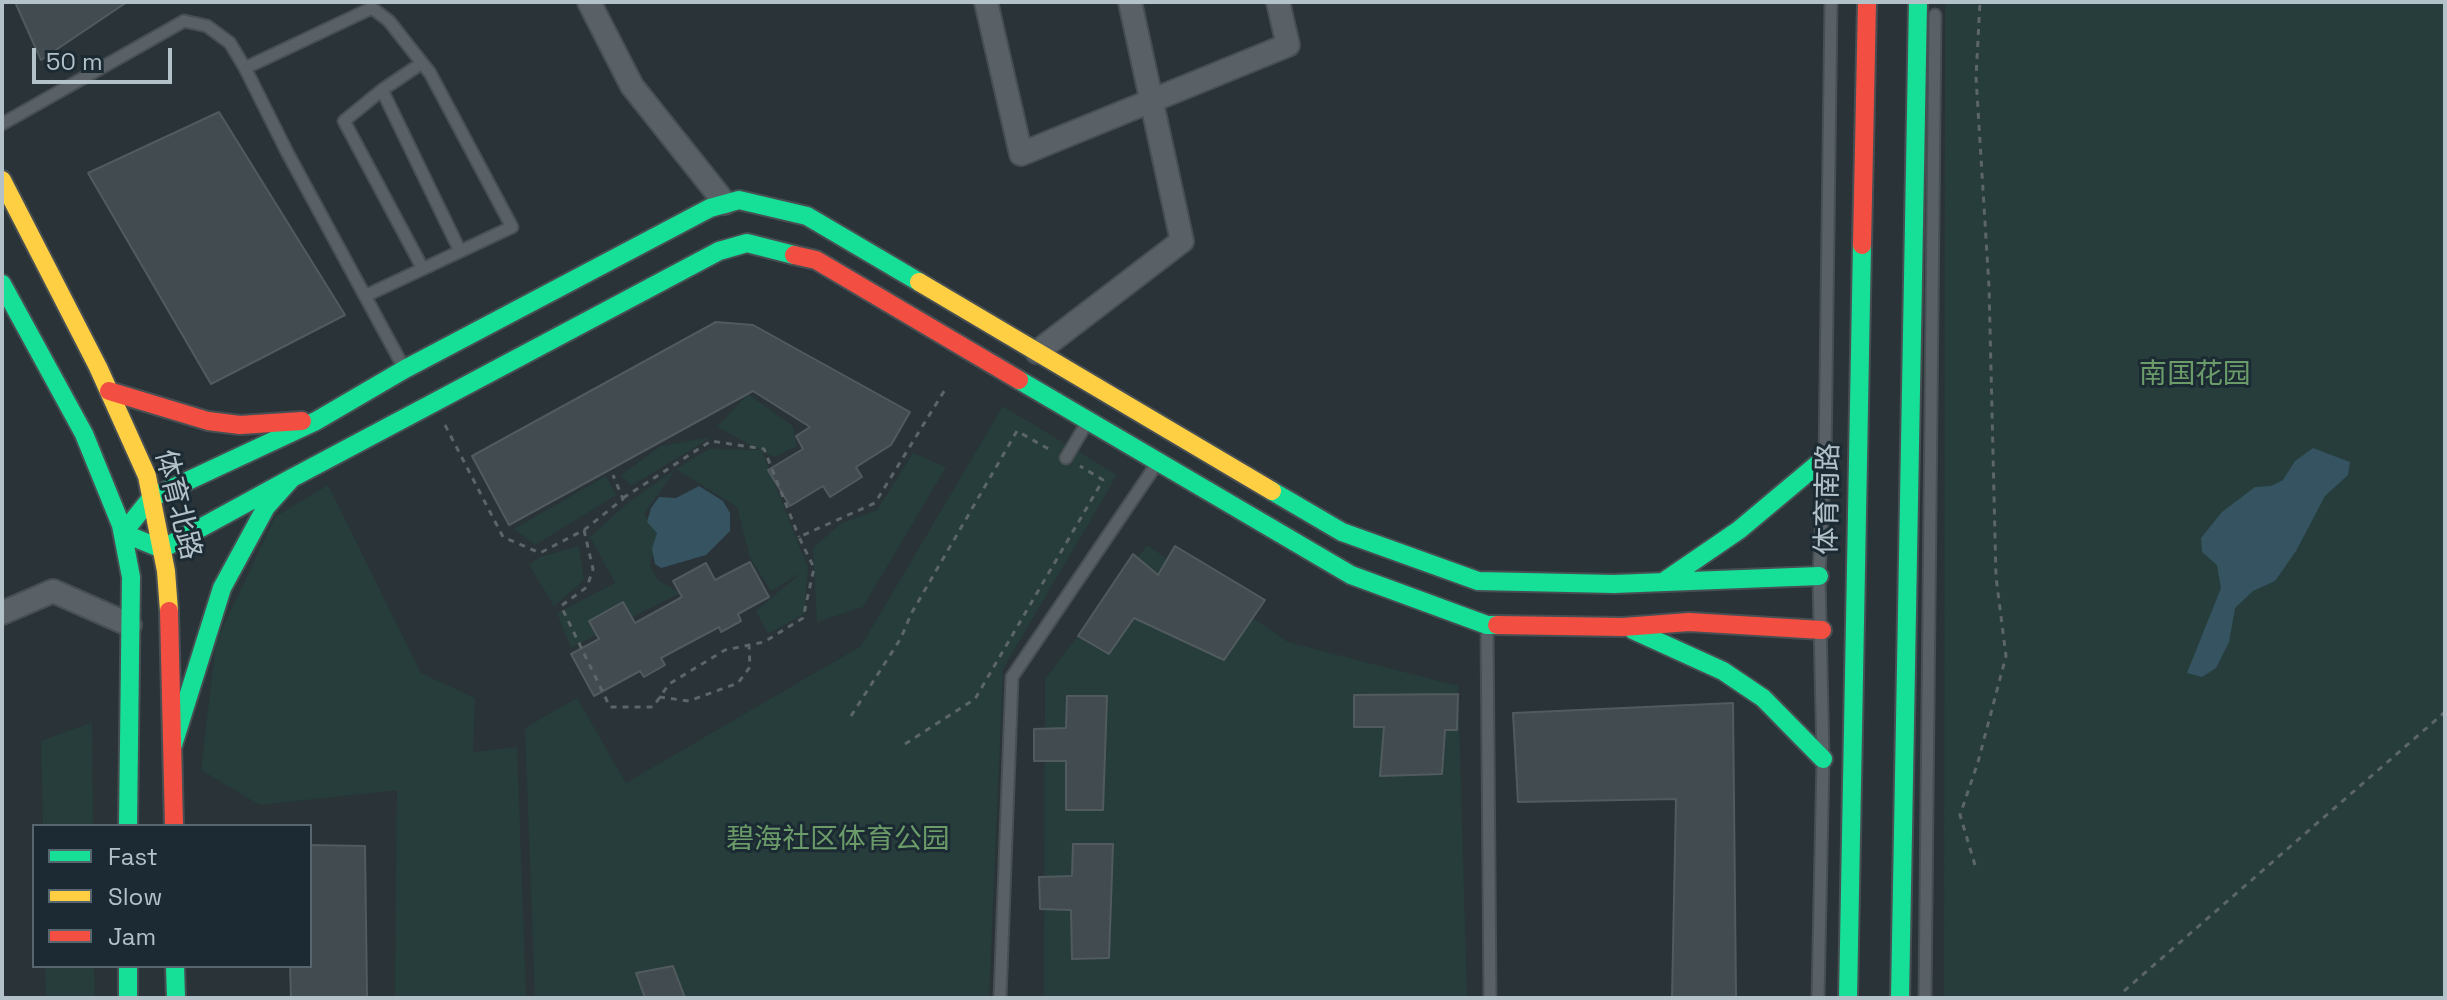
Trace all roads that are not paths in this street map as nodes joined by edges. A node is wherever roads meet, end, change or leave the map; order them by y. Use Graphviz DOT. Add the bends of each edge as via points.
graph roads {
  1 [pos="589,2"];
  2 [pos="986,2"];
  3 [pos="1130,2"];
  4 [pos="1278,2"];
  5 [pos="1831,2"];
  6 [pos="1867,2"];
  7 [pos="1918,2"];
  8 [pos="1935,2"];
  9 [pos="422,63"];
  10 [pos="245,68"];
  11 [pos="382,90"];
  12 [pos="1152,103"];
  13 [pos="2,124"];
  14 [pos="2,180"];
  15 [pos="725,203"];
  16 [pos="460,251"];
  17 [pos="423,269"];
  18 [pos="2,284"];
  19 [pos="365,296"];
  20 [pos="1037,352"];
  21 [pos="109,391"];
  22 [pos="419,394"];
  23 [pos="1088,420"];
  24 [pos="316,421"];
  25 [pos="1066,458"];
  26 [pos="1825,458"];
  27 [pos="1159,462"];
  28 [pos="292,478"];
  29 [pos="151,498"];
  30 [pos="123,533"];
  31 [pos="162,549"];
  32 [pos="1819,576"];
  33 [pos="1666,580"];
  34 [pos="2,613"];
  35 [pos="130,625"];
  36 [pos="1487,625"];
  37 [pos="1623,627"];
  38 [pos="1822,630"];
  39 [pos="173,745"];
  40 [pos="1823,759"];
  41 [pos="128,824"];
  42 [pos="174,824"];
  43 [pos="128,968"];
  44 [pos="175,968"];
  45 [pos="128,998"];
  46 [pos="176,998"];
  47 [pos="1000,998"];
  48 [pos="1490,998"];
  49 [pos="1818,998"];
  50 [pos="1848,998"];
  51 [pos="1900,998"];
  52 [pos="1925,998"];
  1 -- 15 [label="street" via="632,86"];
  2 -- 12 [label="street" via="1021,154"];
  3 -- 12 [label="street"];
  4 -- 12 [label="street" via="1288,45"];
  5 -- 26 [label="lane"];
  6 -- 50 [label="street, 体育南路"];
  7 -- 51 [label="street"];
  8 -- 52 [label="lane"];
  9 -- 10 [label="lane" via="372,8"];
  9 -- 11 [label="lane"];
  9 -- 16 [label="lane" via="512,227"];
  10 -- 13 [label="lane" via="230,43 207,26 184,21"];
  10 -- 19 [label="lane"];
  11 -- 16 [label="lane"];
  11 -- 17 [label="lane" via="344,121"];
  12 -- 20 [label="street" via="1182,241"];
  14 -- 21 [label="street, 体育北路"];
  15 -- 20 [label="street" via="739,200 807,216"];
  15 -- 22 [label="street" via="679,224"];
  16 -- 17 [label="lane"];
  17 -- 19 [label="lane"];
  18 -- 30 [label="street" via="84,434"];
  19 -- 22 [label="lane"];
  20 -- 33 [label="street" via="1342,532 1417,560 1478,581"];
  21 -- 24 [label="street" via="208,421"];
  21 -- 29 [label="street, 体育北路" via="147,476"];
  22 -- 23 [label="street" via="719,251 747,243 816,260"];
  22 -- 24 [label="street"];
  22 -- 28 [label="street"];
  23 -- 25 [label="lane"];
  23 -- 27 [label="street"];
  24 -- 29 [label="street"];
  26 -- 32 [label="lane"];
  26 -- 33 [label="street" via="1739,530"];
  27 -- 36 [label="street" via="1351,575"];
  27 -- 47 [label="lane" via="1012,677"];
  28 -- 31 [label="street"];
  28 -- 39 [label="street" via="266,507 222,588"];
  29 -- 30 [label="street"];
  29 -- 31 [label="street, 体育北路"];
  30 -- 31 [label="street"];
  30 -- 35 [label="street" via="131,577"];
  31 -- 39 [label="street, 体育北路" via="173,651"];
  32 -- 33 [label="street"];
  32 -- 38 [label="lane"];
  34 -- 35 [label="street" via="53,591"];
  35 -- 41 [label="street"];
  36 -- 37 [label="street"];
  36 -- 48 [label="lane"];
  37 -- 38 [label="street" via="1689,622"];
  37 -- 40 [label="street" via="1723,671 1763,698"];
  38 -- 40 [label="lane"];
  39 -- 42 [label="street, 体育北路"];
  40 -- 49 [label="lane"];
  43 -- 45 [label="street"];
  44 -- 46 [label="street"];
}
